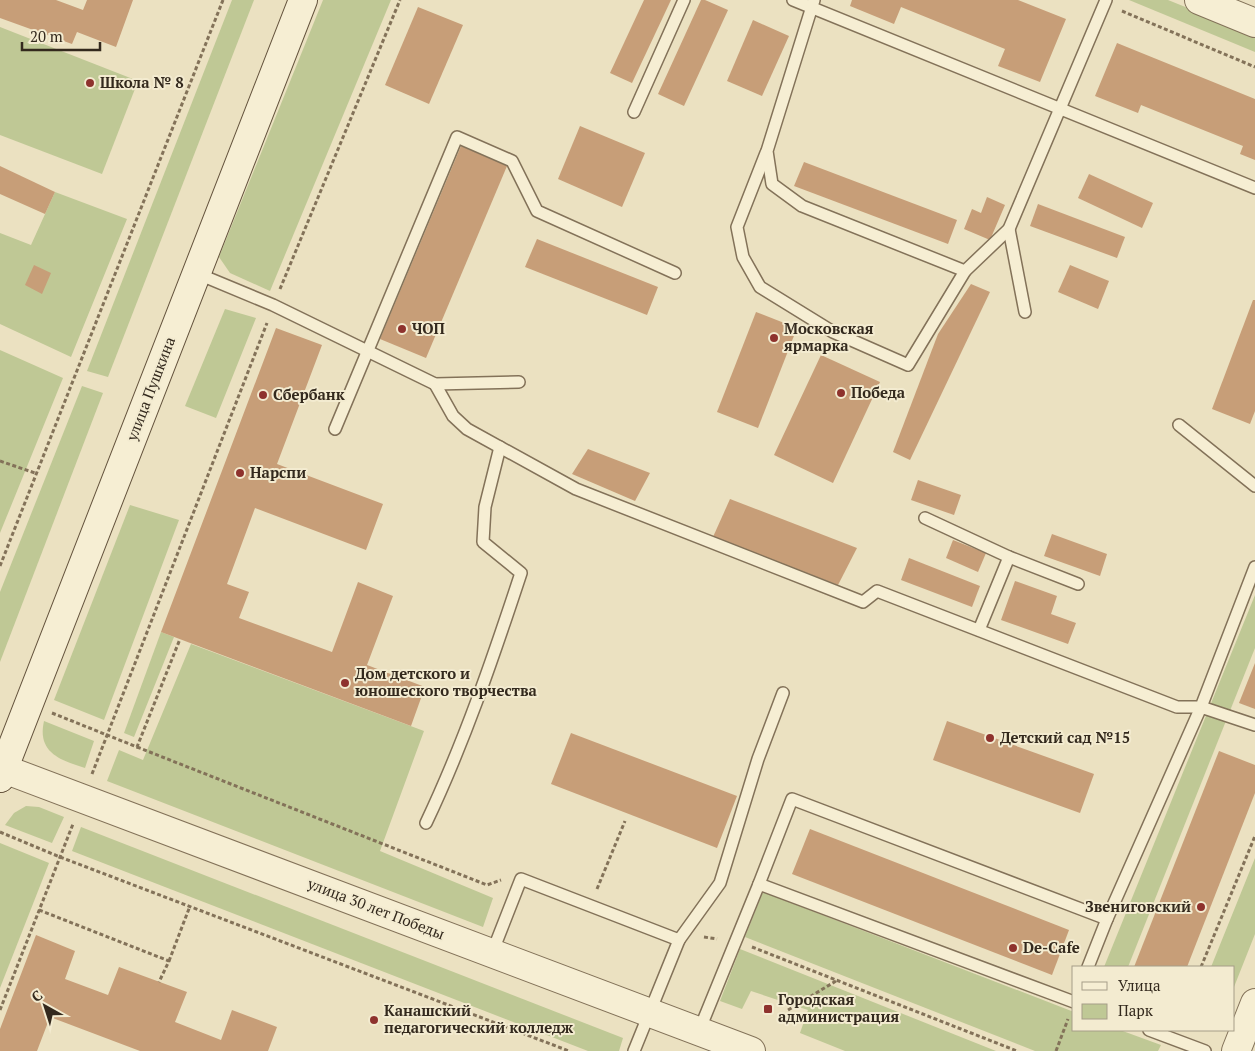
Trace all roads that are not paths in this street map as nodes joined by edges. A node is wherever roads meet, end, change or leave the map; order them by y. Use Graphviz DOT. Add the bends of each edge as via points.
graph roads {
  1 [pos="303,0"];
  2 [pos="684,0"];
  3 [pos="793,0"];
  4 [pos="1199,0"];
  5 [pos="1105,2"];
  6 [pos="812,4"];
  7 [pos="1255,23"];
  8 [pos="1060,108"];
  9 [pos="634,112"];
  10 [pos="767,151"];
  11 [pos="1255,188"];
  12 [pos="1010,229"];
  13 [pos="965,271"];
  14 [pos="196,273"];
  15 [pos="675,273"];
  16 [pos="1025,312"];
  17 [pos="368,352"];
  18 [pos="519,382"];
  19 [pos="436,384"];
  20 [pos="1179,425"];
  21 [pos="334,429"];
  22 [pos="500,447"];
  23 [pos="1255,486"];
  24 [pos="925,518"];
  25 [pos="1010,557"];
  26 [pos="1255,567"];
  27 [pos="1078,584"];
  28 [pos="979,630"];
  29 [pos="783,693"];
  30 [pos="1201,707"];
  31 [pos="1255,725"];
  32 [pos="1,771"];
  33 [pos="426,823"];
  34 [pos="760,884"];
  35 [pos="1107,919"];
  36 [pos="681,936"];
  37 [pos="492,953"];
  38 [pos="1088,966"];
  39 [pos="1072,1001"];
  40 [pos="1255,1003"];
  41 [pos="649,1012"];
  42 [pos="699,1031"];
  43 [pos="1152,1031"];
  44 [pos="634,1051"];
  45 [pos="752,1051"];
  46 [pos="1205,1051"];
  47 [pos="1236,1051"];
  1 -- 14 [label="street, улица Пушкина"];
  2 -- 9 [label="lane"];
  3 -- 6 [label="lane"];
  4 -- 7 [label="street"];
  5 -- 8 [label="lane"];
  6 -- 8 [label="lane"];
  6 -- 10 [label="lane"];
  8 -- 11 [label="lane"];
  8 -- 12 [label="lane"];
  10 -- 13 [label="lane" via="772,184 802,206"];
  10 -- 13 [label="lane" via="737,227 743,257 760,287 833,332 908,365"];
  12 -- 13 [label="lane"];
  12 -- 16 [label="lane"];
  14 -- 17 [label="lane" via="274,305"];
  14 -- 32 [label="street, улица Пушкина"];
  15 -- 17 [label="lane" via="537,211 512,162 457,137"];
  17 -- 19 [label="lane"];
  17 -- 21 [label="lane"];
  18 -- 19 [label="lane"];
  19 -- 22 [label="lane" via="453,416 467,429"];
  20 -- 23 [label="lane"];
  22 -- 28 [label="lane" via="576,489 863,602 877,591"];
  22 -- 33 [label="lane" via="485,506 483,542 521,574 494,655"];
  24 -- 25 [label="lane"];
  25 -- 27 [label="lane"];
  25 -- 28 [label="lane"];
  26 -- 30 [label="lane"];
  28 -- 30 [label="lane" via="1177,707"];
  29 -- 36 [label="lane" via="758,759 720,883"];
  30 -- 31 [label="lane"];
  30 -- 35 [label="lane"];
  32 -- 37 [label="street, улица 30 лет Победы" via="83,798"];
  34 -- 35 [label="lane" via="792,799"];
  34 -- 39 [label="lane"];
  34 -- 42 [label="lane"];
  35 -- 38 [label="lane"];
  36 -- 37 [label="lane" via="521,879"];
  36 -- 41 [label="lane"];
  37 -- 41 [label="street, улица 30 лет Победы"];
  40 -- 47 [label="street"];
  41 -- 42 [label="street, улица 30 лет Победы"];
  41 -- 44 [label="lane"];
  42 -- 45 [label="street, улица 30 лет Победы"];
  43 -- 46 [label="lane"];
}
